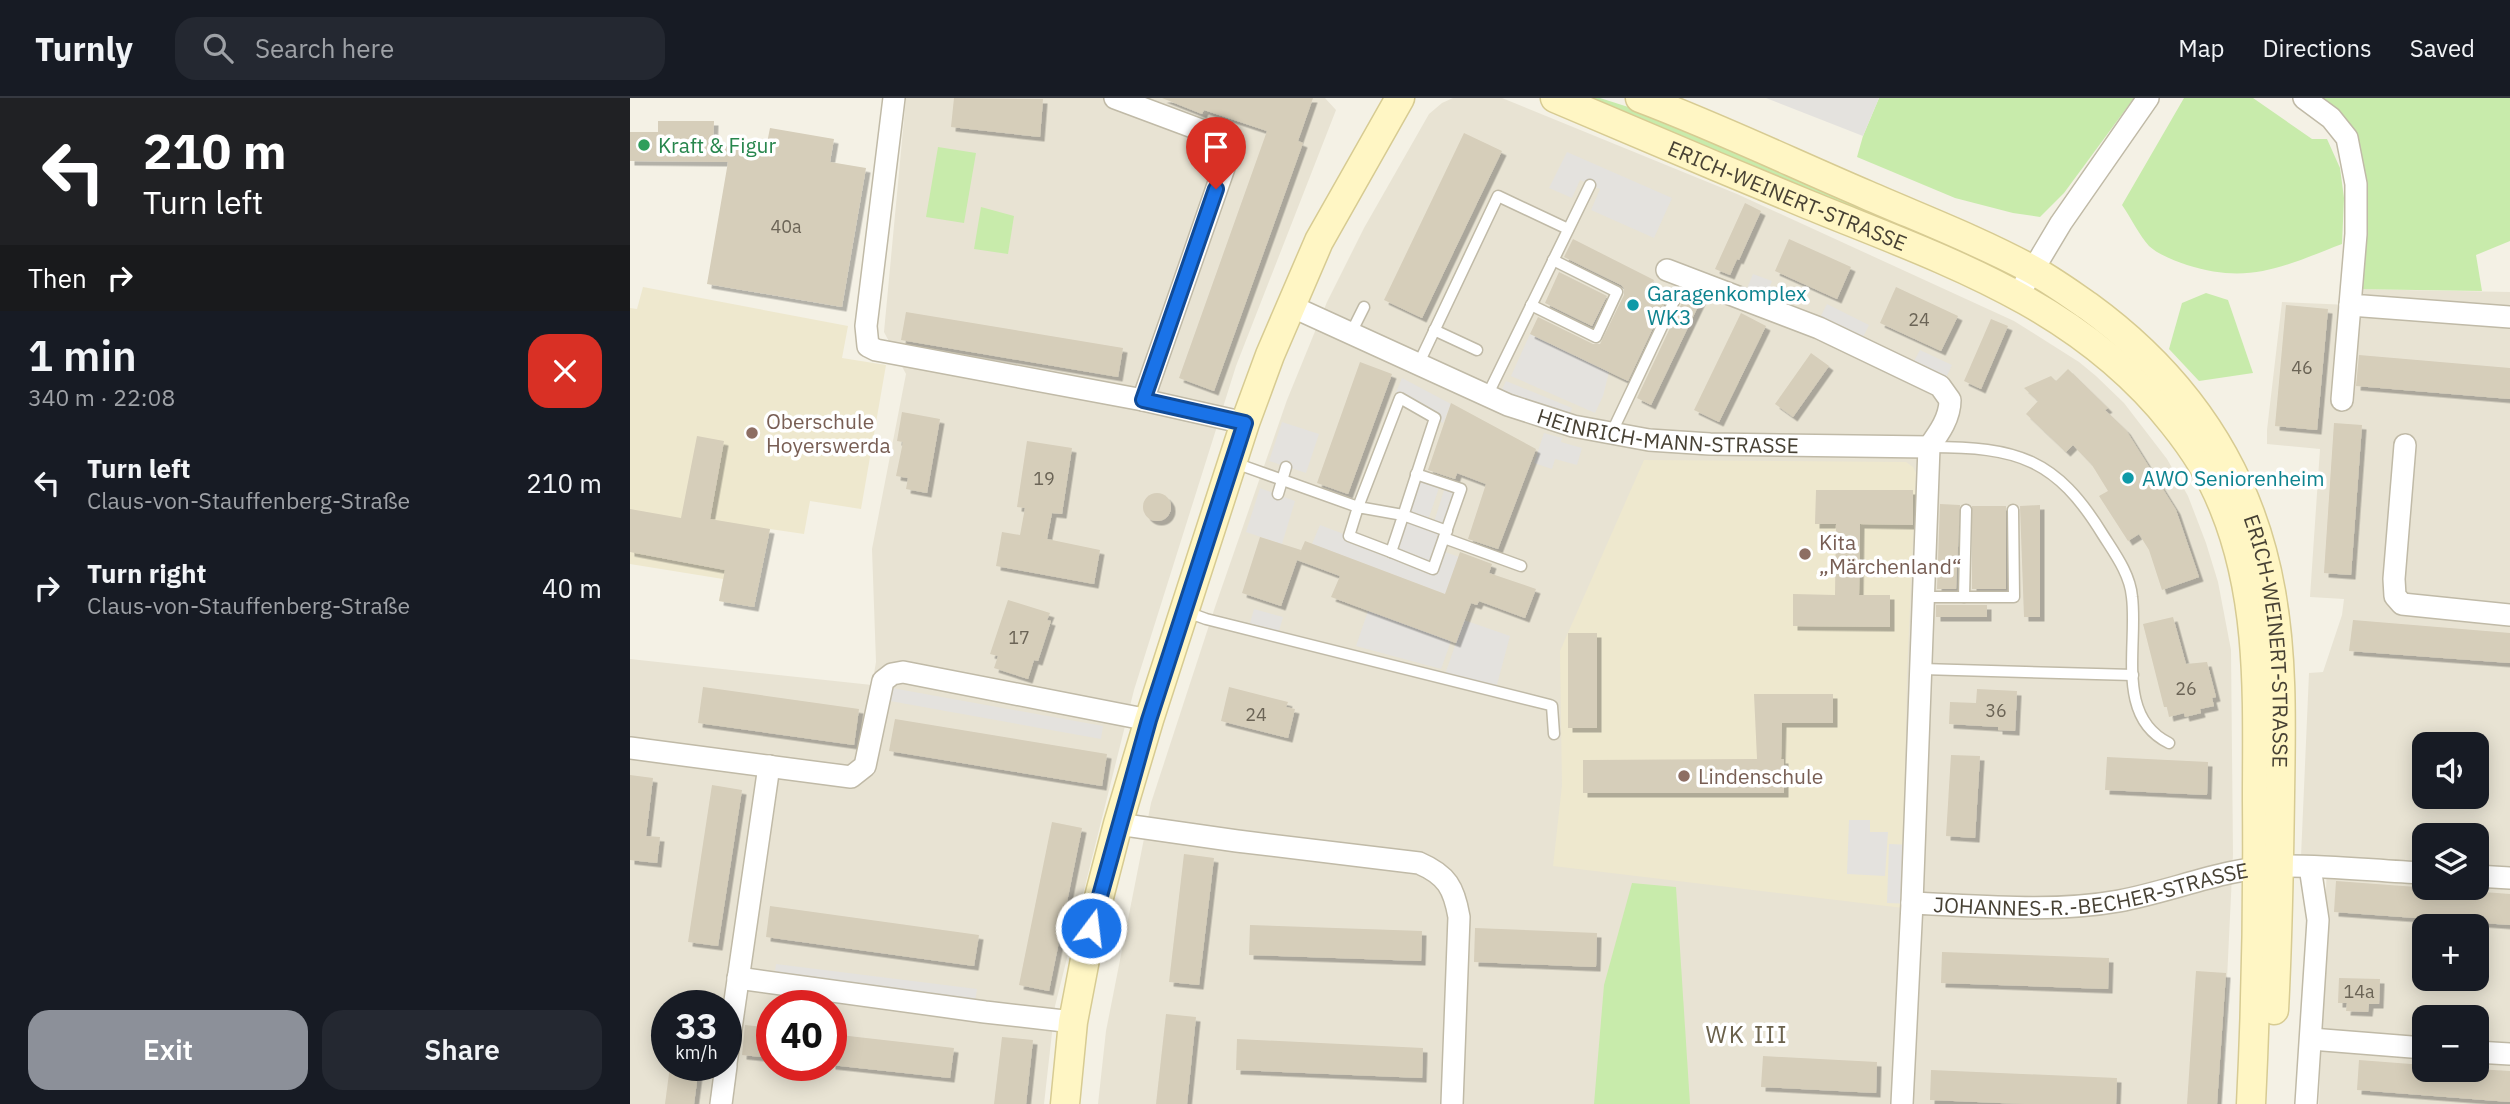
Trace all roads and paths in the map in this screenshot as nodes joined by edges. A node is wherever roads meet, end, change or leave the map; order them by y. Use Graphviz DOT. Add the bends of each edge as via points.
graph roads {
  1 [pos="894,98"];
  2 [pos="1115,98"];
  3 [pos="1401,98"];
  4 [pos="1555,98"];
  5 [pos="1640,98"];
  6 [pos="2148,98"];
  7 [pos="2304,98"];
  8 [pos="1590,185"];
  9 [pos="1568,229"];
  10 [pos="1553,260"];
  11 [pos="1667,270"];
  12 [pos="2033,270"];
  13 [pos="2018,295"];
  14 [pos="1674,301"];
  15 [pos="1531,305"];
  16 [pos="2350,305"];
  17 [pos="1291,306"];
  18 [pos="1364,307"];
  19 [pos="2510,317"];
  20 [pos="1434,330"];
  21 [pos="1351,333"];
  22 [pos="1477,350"];
  23 [pos="1418,365"];
  24 [pos="1486,396"];
  25 [pos="1143,400"];
  26 [pos="2342,400"];
  27 [pos="1245,423"];
  28 [pos="1611,435"];
  29 [pos="2405,445"];
  30 [pos="1929,447"];
  31 [pos="1232,462"];
  32 [pos="1286,467"];
  33 [pos="1416,474"];
  34 [pos="1282,480"];
  35 [pos="1278,494"];
  36 [pos="1359,507"];
  37 [pos="1966,510"];
  38 [pos="2013,510"];
  39 [pos="1403,515"];
  40 [pos="1445,535"];
  41 [pos="1391,552"];
  42 [pos="1521,566"];
  43 [pos="1925,597"];
  44 [pos="1964,597"];
  45 [pos="1184,611"];
  46 [pos="2510,615"];
  47 [pos="1922,669"];
  48 [pos="2133,675"];
  49 [pos="1149,720"];
  50 [pos="1554,734"];
  51 [pos="2169,743"];
  52 [pos="630,748"];
  53 [pos="769,766"];
  54 [pos="1118,824"];
  55 [pos="2269,867"];
  56 [pos="2310,867"];
  57 [pos="2412,872"];
  58 [pos="2489,877"];
  59 [pos="2510,878"];
  60 [pos="1912,902"];
  61 [pos="738,978"];
  62 [pos="736,990"];
  63 [pos="1073,1021"];
  64 [pos="2311,1039"];
  65 [pos="2412,1047"];
  66 [pos="2489,1053"];
  67 [pos="2510,1054"];
  68 [pos="724,1081"];
  69 [pos="721,1104"];
  70 [pos="1065,1104"];
  71 [pos="1452,1104"];
  72 [pos="1902,1104"];
  73 [pos="2250,1104"];
  74 [pos="2270,1104"];
  75 [pos="2306,1104"];
  1 -- 25 [label="street" via="866,326 868,346"];
  2 -- 25 [label="street" via="1233,142"];
  3 -- 17 [label="street" via="1319,241"];
  4 -- 13 [label="street, ERICH-WEINERT-STRASSE" via="1934,255"];
  5 -- 12 [label="street, ERICH-WEINERT-STRASSE" via="1969,238"];
  6 -- 12 [label="street"];
  7 -- 16 [label="street" via="2331,118 2347,138 2356,184"];
  8 -- 9 [label="lane"];
  9 -- 10 [label="lane"];
  9 -- 20 [label="lane" via="1498,196"];
  10 -- 15 [label="lane"];
  10 -- 15 [label="lane" via="1617,292 1596,337"];
  11 -- 30 [label="street" via="1819,328 1940,386 1948,394 1950,406"];
  12 -- 13 [label="street"];
  12 -- 55 [label="street, ERICH-WEINERT-STRASSE" via="2145,353 2203,420 2244,494 2269,581 2278,640 2281,702"];
  13 -- 55 [label="street, ERICH-WEINERT-STRASSE" via="2096,346 2133,377 2195,452 2225,510 2250,602"];
  14 -- 28 [label="lane"];
  15 -- 24 [label="lane"];
  16 -- 19 [label="street"];
  16 -- 26 [label="street"];
  17 -- 21 [label="street, HEINRICH-MANN-STRASSE"];
  17 -- 27 [label="street"];
  18 -- 21 [label="lane"];
  20 -- 22 [label="lane"];
  20 -- 23 [label="lane"];
  21 -- 23 [label="street, HEINRICH-MANN-STRASSE"];
  23 -- 24 [label="street, HEINRICH-MANN-STRASSE"];
  24 -- 28 [label="street, HEINRICH-MANN-STRASSE" via="1539,417"];
  25 -- 27 [label="street"];
  27 -- 31 [label="street"];
  28 -- 30 [label="street, HEINRICH-MANN-STRASSE" via="1710,444"];
  29 -- 46 [label="street" via="2395,596 2402,604"];
  30 -- 43 [label="street"];
  30 -- 48 [label="lane, HEINRICH-MANN-STRASSE" via="1997,450 2038,466 2068,487 2126,574 2132,595"];
  31 -- 34 [label="lane"];
  31 -- 45 [label="street"];
  32 -- 34 [label="lane"];
  33 -- 36 [label="lane" via="1435,418 1400,398"];
  33 -- 39 [label="lane"];
  33 -- 40 [label="lane" via="1461,489"];
  34 -- 35 [label="lane"];
  34 -- 36 [label="lane"];
  36 -- 39 [label="lane"];
  36 -- 41 [label="lane" via="1349,536"];
  37 -- 44 [label="lane"];
  38 -- 44 [label="lane" via="2014,597"];
  39 -- 40 [label="lane"];
  39 -- 41 [label="lane"];
  40 -- 41 [label="lane" via="1433,569"];
  40 -- 42 [label="lane"];
  43 -- 44 [label="lane"];
  43 -- 47 [label="street"];
  45 -- 49 [label="street"];
  45 -- 50 [label="lane" via="1552,706"];
  47 -- 48 [label="lane"];
  47 -- 60 [label="street"];
  48 -- 51 [label="lane, HEINRICH-MANN-STRASSE" via="2143,722"];
  49 -- 53 [label="street" via="903,672 883,681 865,766 855,776"];
  49 -- 54 [label="street"];
  52 -- 53 [label="street"];
  53 -- 61 [label="street"];
  54 -- 63 [label="street"];
  54 -- 71 [label="street" via="1419,863 1441,875 1451,888 1460,917"];
  55 -- 56 [label="street, JOHANNES-R.-BECHER-STRASSE"];
  55 -- 60 [label="street, JOHANNES-R.-BECHER-STRASSE" via="2088,906 2038,909"];
  55 -- 73 [label="street, ERICH-WEINERT-STRASSE"];
  55 -- 74 [label="street, ERICH-WEINERT-STRASSE" via="2279,928"];
  56 -- 57 [label="street, JOHANNES-R.-BECHER-STRASSE"];
  56 -- 64 [label="street" via="2318,920"];
  58 -- 59 [label="street"];
  60 -- 72 [label="street, JOHANNES-R.-BECHER-STRASSE"];
  61 -- 62 [label="street"];
  61 -- 63 [label="street"];
  63 -- 70 [label="street"];
  64 -- 65 [label="street"];
  64 -- 75 [label="street"];
  66 -- 67 [label="street"];
  68 -- 69 [label="street"];
}
